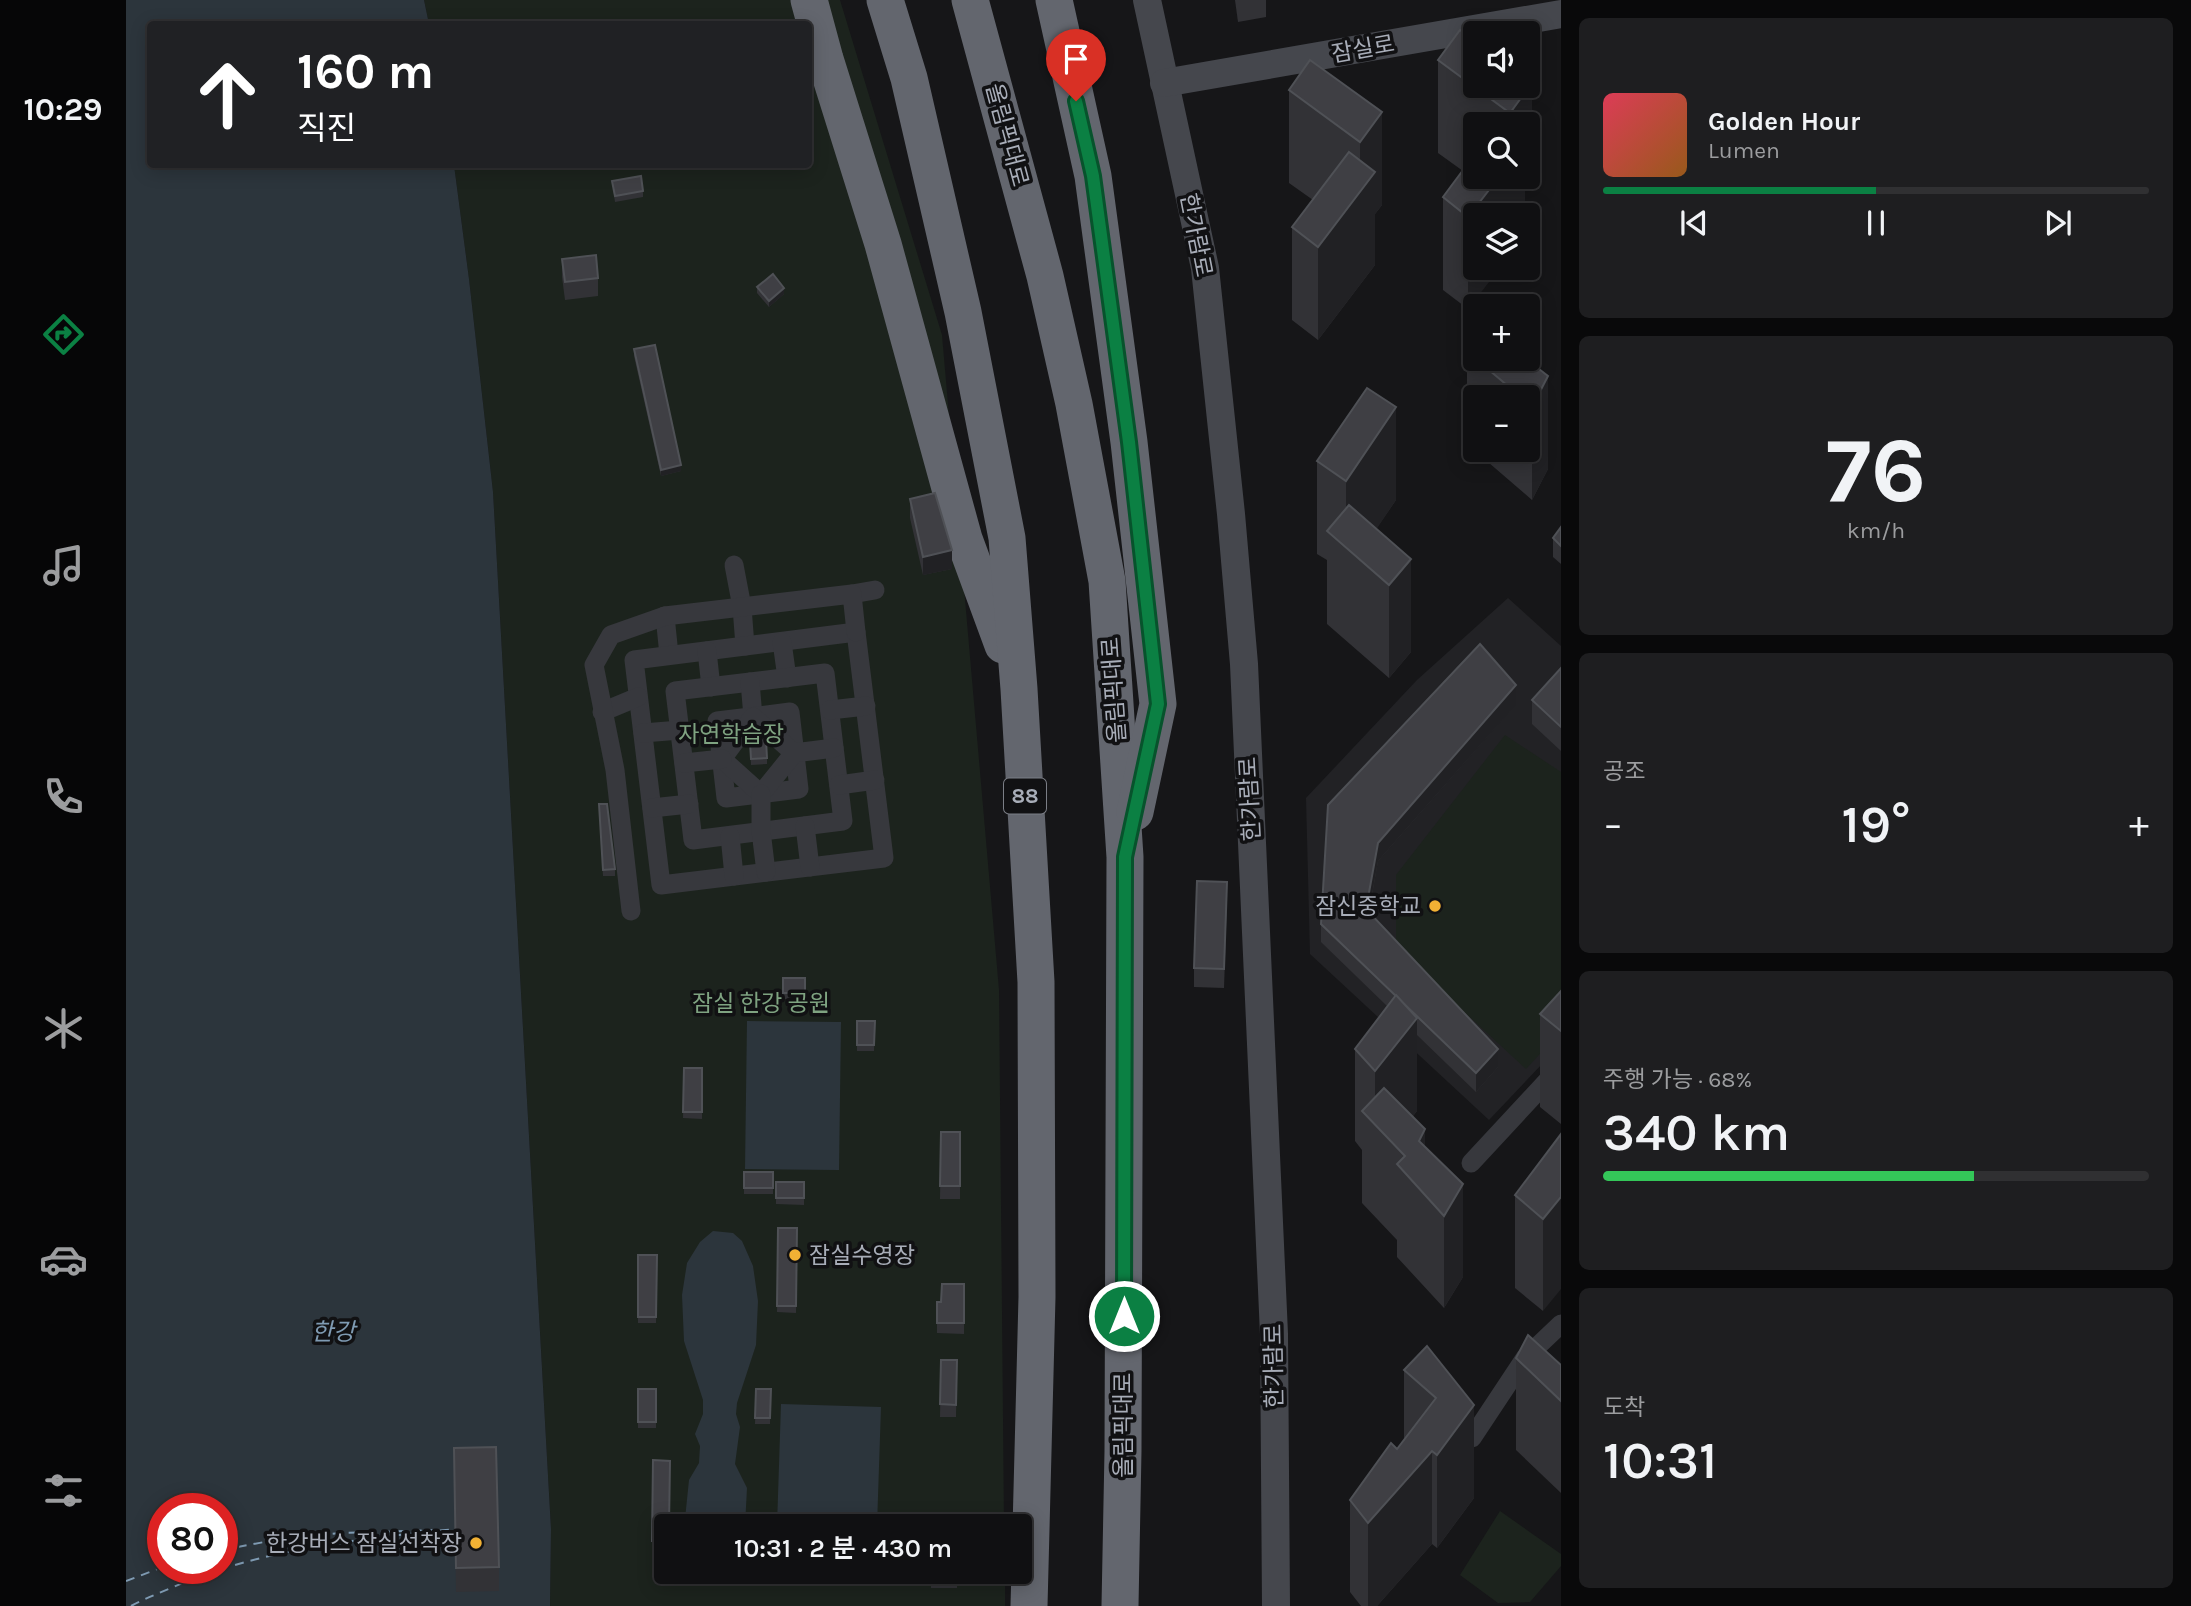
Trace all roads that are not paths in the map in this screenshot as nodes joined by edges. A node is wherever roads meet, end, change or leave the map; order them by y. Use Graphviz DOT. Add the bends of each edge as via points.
graph roads {
  1 [pos="809,0"];
  2 [pos="885,0"];
  3 [pos="970,0"];
  4 [pos="1055,0"];
  5 [pos="1147,0"];
  6 [pos="1561,14"];
  7 [pos="1164,83"];
  8 [pos="734,565"];
  9 [pos="875,590"];
  10 [pos="852,594"];
  11 [pos="742,607"];
  12 [pos="665,616"];
  13 [pos="856,632"];
  14 [pos="782,642"];
  15 [pos="745,646"];
  16 [pos="707,651"];
  17 [pos="669,655"];
  18 [pos="787,678"];
  19 [pos="750,682"];
  20 [pos="711,687"];
  21 [pos="1019,689"];
  22 [pos="638,697"];
  23 [pos="866,706"];
  24 [pos="830,710"];
  25 [pos="602,712"];
  26 [pos="752,717"];
  27 [pos="680,730"];
  28 [pos="643,733"];
  29 [pos="834,748"];
  30 [pos="794,753"];
  31 [pos="722,759"];
  32 [pos="684,763"];
  33 [pos="647,767"];
  34 [pos="615,770"];
  35 [pos="875,780"];
  36 [pos="839,785"];
  37 [pos="761,794"];
  38 [pos="689,804"];
  39 [pos="652,808"];
  40 [pos="805,826"];
  41 [pos="761,831"];
  42 [pos="730,836"];
  43 [pos="656,845"];
  44 [pos="624,848"];
  45 [pos="1125,857"];
  46 [pos="810,867"];
  47 [pos="766,872"];
  48 [pos="734,876"];
  49 [pos="631,911"];
  50 [pos="1561,1066"];
  51 [pos="1471,1163"];
  52 [pos="1561,1324"];
  53 [pos="1472,1438"];
  54 [pos="1029,1606"];
  55 [pos="1121,1606"];
  56 [pos="1276,1606"];
  1 -- 21 [label="highway" via="883,244 964,539"];
  2 -- 21 [label="highway, 88" via="909,78 966,325 1007,538"];
  3 -- 45 [label="highway, 올림픽대로" via="1045,276 1105,568"];
  4 -- 45 [label="highway" via="1093,176 1158,704"];
  5 -- 7 [label="street, 한가람로"];
  6 -- 7 [label="street, 잠실로"];
  7 -- 56 [label="street, 한가람로" via="1205,268 1244,664 1274,1334"];
  8 -- 11 [label="street"];
  9 -- 10 [label="street"];
  10 -- 11 [label="street"];
  10 -- 13 [label="street"];
  11 -- 12 [label="street"];
  11 -- 15 [label="street"];
  12 -- 17 [label="street"];
  12 -- 25 [label="street" via="611,635 594,665"];
  13 -- 14 [label="street"];
  13 -- 23 [label="street"];
  14 -- 15 [label="street"];
  14 -- 18 [label="street"];
  15 -- 16 [label="street"];
  16 -- 17 [label="street"];
  16 -- 20 [label="street"];
  17 -- 22 [label="street" via="634,660"];
  18 -- 19 [label="street"];
  18 -- 24 [label="street" via="825,673"];
  19 -- 20 [label="street"];
  19 -- 26 [label="street"];
  20 -- 27 [label="street" via="675,691"];
  21 -- 54 [label="highway, 88" via="1036,996 1037,1297"];
  22 -- 25 [label="street"];
  22 -- 28 [label="street"];
  23 -- 24 [label="street"];
  23 -- 35 [label="street"];
  24 -- 29 [label="street"];
  25 -- 34 [label="street"];
  26 -- 30 [label="street"];
  26 -- 30 [label="street" via="790,712"];
  26 -- 31 [label="street"];
  27 -- 28 [label="street"];
  27 -- 32 [label="street"];
  28 -- 33 [label="street"];
  29 -- 30 [label="street"];
  29 -- 36 [label="street"];
  30 -- 37 [label="street"];
  31 -- 32 [label="street"];
  31 -- 37 [label="street"];
  32 -- 38 [label="street"];
  33 -- 34 [label="street"];
  33 -- 39 [label="street"];
  34 -- 44 [label="street"];
  35 -- 36 [label="street"];
  35 -- 46 [label="street" via="884,858"];
  36 -- 40 [label="street" via="843,821"];
  37 -- 41 [label="street"];
  38 -- 39 [label="street"];
  38 -- 42 [label="street" via="693,840"];
  39 -- 43 [label="street"];
  40 -- 41 [label="street"];
  40 -- 46 [label="street"];
  41 -- 42 [label="street"];
  41 -- 47 [label="street"];
  42 -- 48 [label="street"];
  43 -- 44 [label="street"];
  43 -- 48 [label="street" via="661,885"];
  44 -- 49 [label="street"];
  45 -- 55 [label="highway, 올림픽대로"];
  46 -- 47 [label="street"];
  47 -- 48 [label="street"];
  50 -- 51 [label="street"];
  52 -- 53 [label="street" via="1525,1358"];
}
